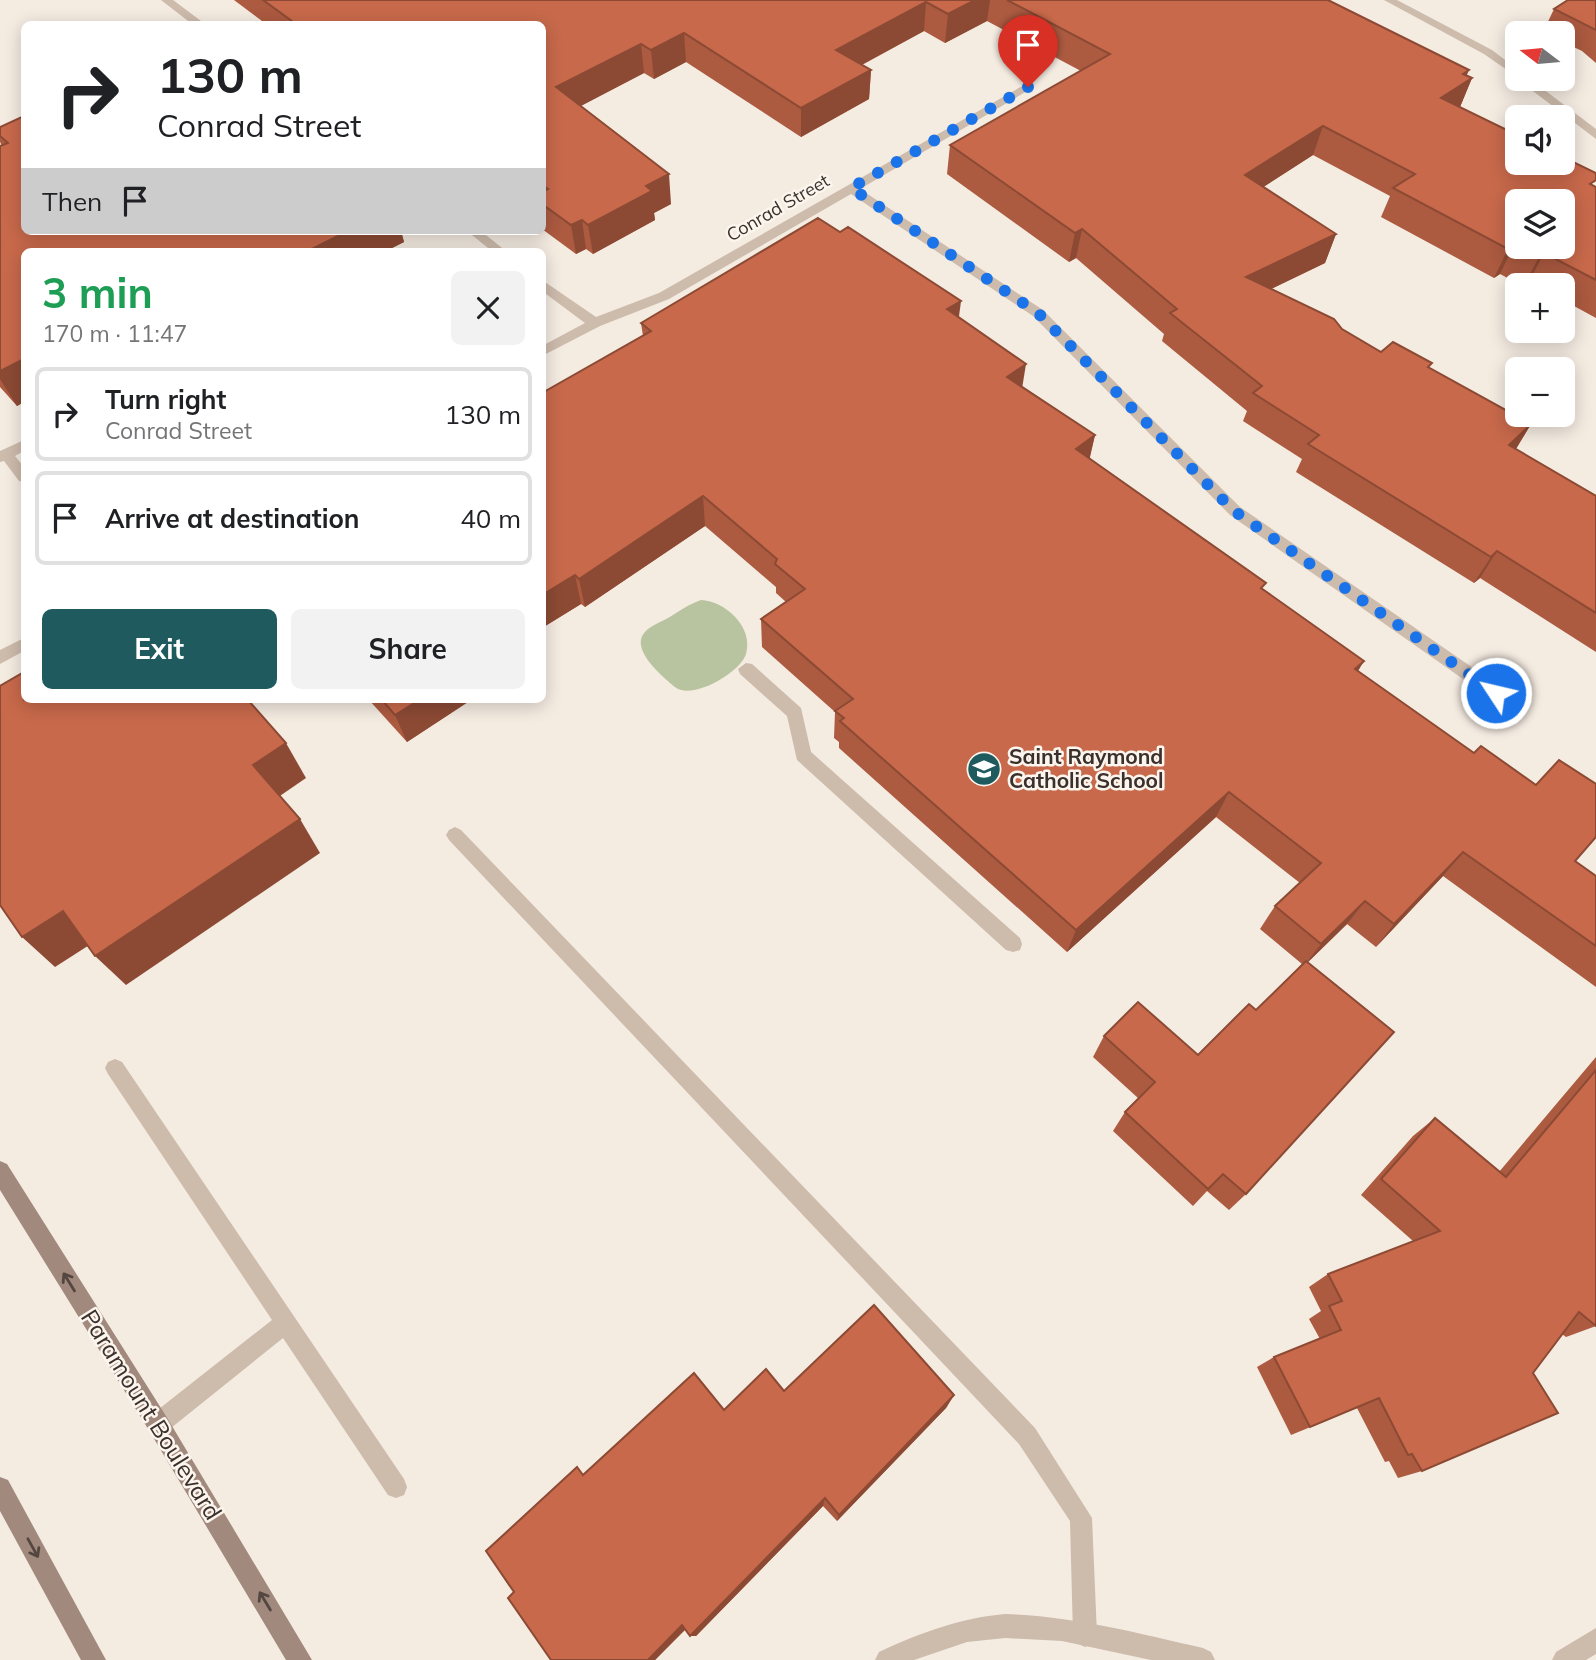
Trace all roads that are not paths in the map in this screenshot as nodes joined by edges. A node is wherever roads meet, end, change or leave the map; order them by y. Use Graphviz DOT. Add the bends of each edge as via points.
graph roads {
  1 [pos="166,0"];
  2 [pos="1389,0"];
  3 [pos="195,21"];
  4 [pos="1505,65"];
  5 [pos="1028,87"];
  6 [pos="1539,91"];
  7 [pos="1596,135"];
  8 [pos="851,188"];
  9 [pos="478,235"];
  10 [pos="495,248"];
  11 [pos="546,287"];
  12 [pos="594,323"];
  13 [pos="546,350"];
  14 [pos="21,447"];
  15 [pos="3,456"];
  16 [pos="21,474"];
  17 [pos="21,646"];
  18 [pos="0,658"];
  19 [pos="746,669"];
  20 [pos="1496,693"];
  21 [pos="455,835"];
  22 [pos="1013,944"];
  23 [pos="115,1068"];
  24 [pos="0,1171"];
  25 [pos="285,1323"];
  26 [pos="158,1424"];
  27 [pos="396,1487"];
  28 [pos="0,1488"];
  29 [pos="1084,1635"];
  30 [pos="1596,1640"];
  31 [pos="94,1660"];
  32 [pos="300,1660"];
  33 [pos="887,1660"];
  34 [pos="1203,1660"];
  35 [pos="1564,1660"];
  1 -- 3 [label="street"];
  2 -- 4 [label="street"];
  5 -- 8 [label="street, Conrad Street"];
  6 -- 7 [label="street"];
  8 -- 12 [label="street, Conrad Street" via="664,296"];
  8 -- 20 [label="street" via="1038,313 1234,511"];
  9 -- 10 [label="street"];
  11 -- 12 [label="street"];
  12 -- 13 [label="street, Conrad Street"];
  14 -- 15 [label="street"];
  15 -- 16 [label="street"];
  17 -- 18 [label="street"];
  19 -- 22 [label="street" via="795,713 803,755"];
  21 -- 29 [label="street" via="1027,1436 1081,1518"];
  23 -- 25 [label="street"];
  26 -- 24 [label="main road, Paramount Boulevard, one-way"];
  25 -- 26 [label="street"];
  25 -- 27 [label="street"];
  32 -- 26 [label="main road, Paramount Boulevard, one-way"];
  28 -- 31 [label="main road, one-way"];
  29 -- 33 [label="street" via="981,1628 925,1642"];
  29 -- 34 [label="street"];
  30 -- 35 [label="street"];
}
